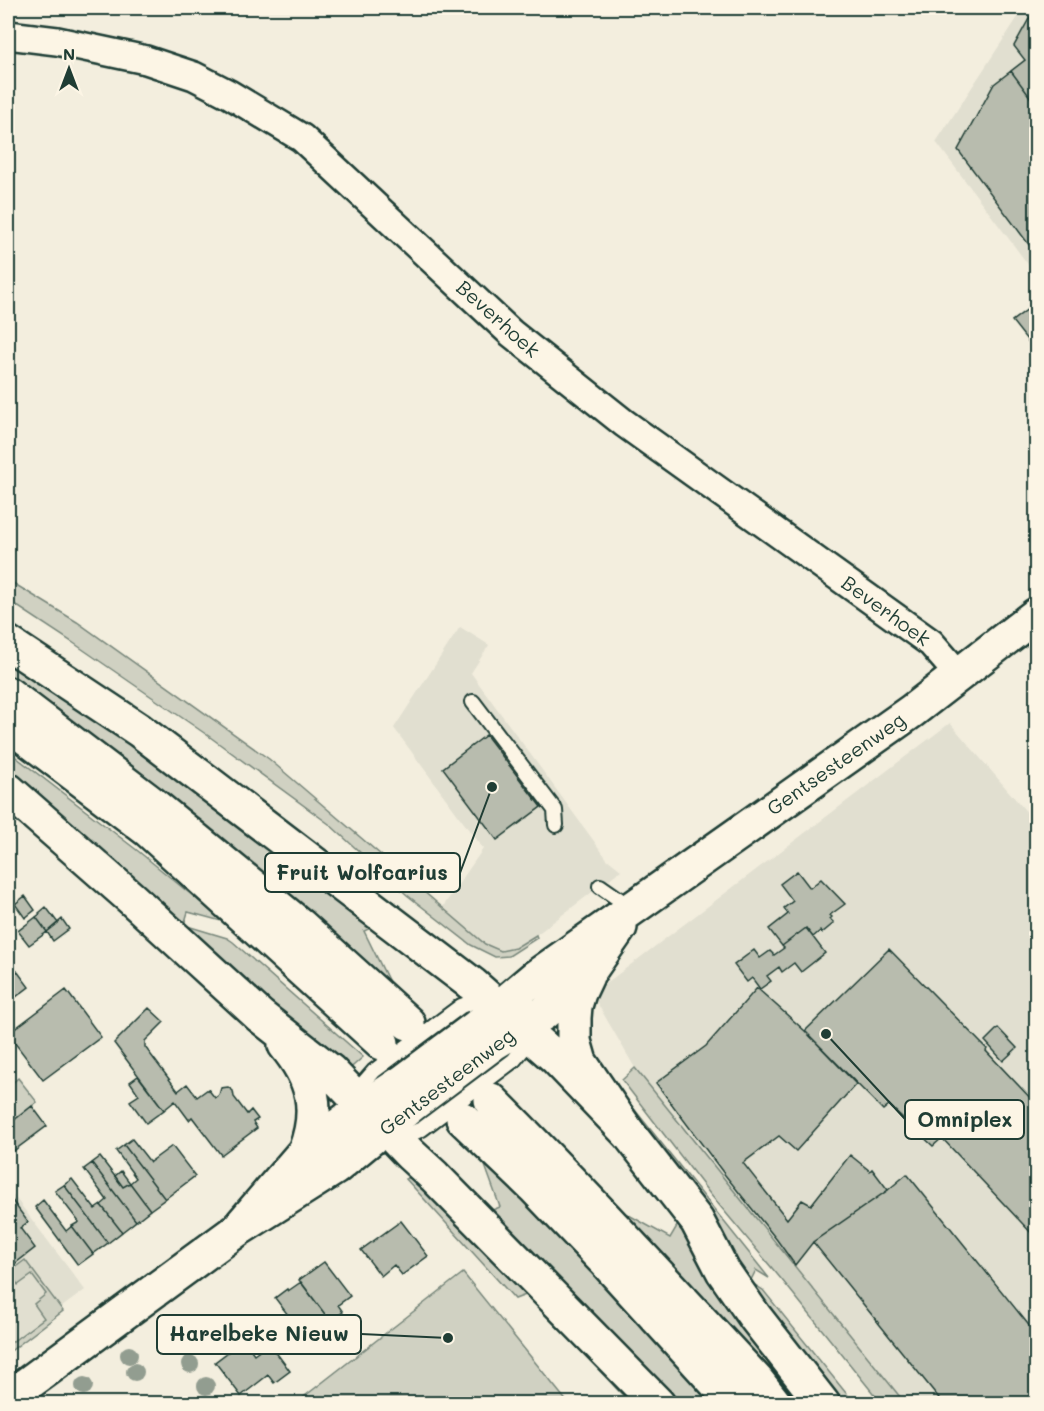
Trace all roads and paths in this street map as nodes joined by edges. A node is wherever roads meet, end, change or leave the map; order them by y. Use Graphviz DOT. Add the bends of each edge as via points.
graph roads {
  1 [pos="8,35"];
  2 [pos="1036,615"];
  3 [pos="8,643"];
  4 [pos="958,674"];
  5 [pos="8,694"];
  6 [pos="473,702"];
  7 [pos="8,724"];
  8 [pos="8,790"];
  9 [pos="556,825"];
  10 [pos="600,886"];
  11 [pos="633,909"];
  12 [pos="591,969"];
  13 [pos="261,1016"];
  14 [pos="510,1017"];
  15 [pos="408,1023"];
  16 [pos="382,1043"];
  17 [pos="491,1100"];
  18 [pos="463,1119"];
  19 [pos="378,1127"];
  20 [pos="629,1134"];
  21 [pos="305,1151"];
  22 [pos="237,1230"];
  23 [pos="8,1398"];
  24 [pos="658,1404"];
  25 [pos="735,1404"];
  26 [pos="775,1404"];
  27 [pos="822,1404"];
  1 -- 4 [label="street, Beverhoek" via="146,60 194,76 302,138 511,333 624,423 932,643"];
  2 -- 4 [label="main road, Gentsesteenweg"];
  3 -- 14 [label="main road" via="139,730 386,917"];
  4 -- 11 [label="main road, Gentsesteenweg" via="912,711"];
  5 -- 15 [label="main road" via="150,802 301,926"];
  6 -- 9 [label="lane" via="555,810"];
  7 -- 16 [label="main road" via="148,830"];
  8 -- 13 [label="main road"];
  10 -- 11 [label="lane"];
  11 -- 12 [label="main road, Gentsesteenweg"];
  11 -- 14 [label="main road, Gentsesteenweg" via="534,978"];
  12 -- 14 [label="main road, Gentsesteenweg" via="544,1013"];
  12 -- 20 [label="main road" via="575,1006 574,1041 580,1062"];
  13 -- 19 [label="main road" via="330,1071"];
  13 -- 21 [label="main road" via="301,1067 309,1085 312,1124"];
  14 -- 19 [label="main road, Gentsesteenweg" via="494,1043"];
  14 -- 19 [label="lane" via="461,1006 374,1071"];
  14 -- 20 [label="main road" via="558,1059"];
  17 -- 26 [label="main road" via="625,1238"];
  18 -- 25 [label="main road" via="543,1196"];
  19 -- 21 [label="main road, Gentsesteenweg"];
  19 -- 22 [label="main road, Gentsesteenweg" via="335,1168"];
  19 -- 24 [label="main road"];
  20 -- 27 [label="main road" via="697,1221 723,1271 754,1317"];
  21 -- 22 [label="main road, Gentsesteenweg"];
  22 -- 23 [label="main road, Gentsesteenweg"];
}
